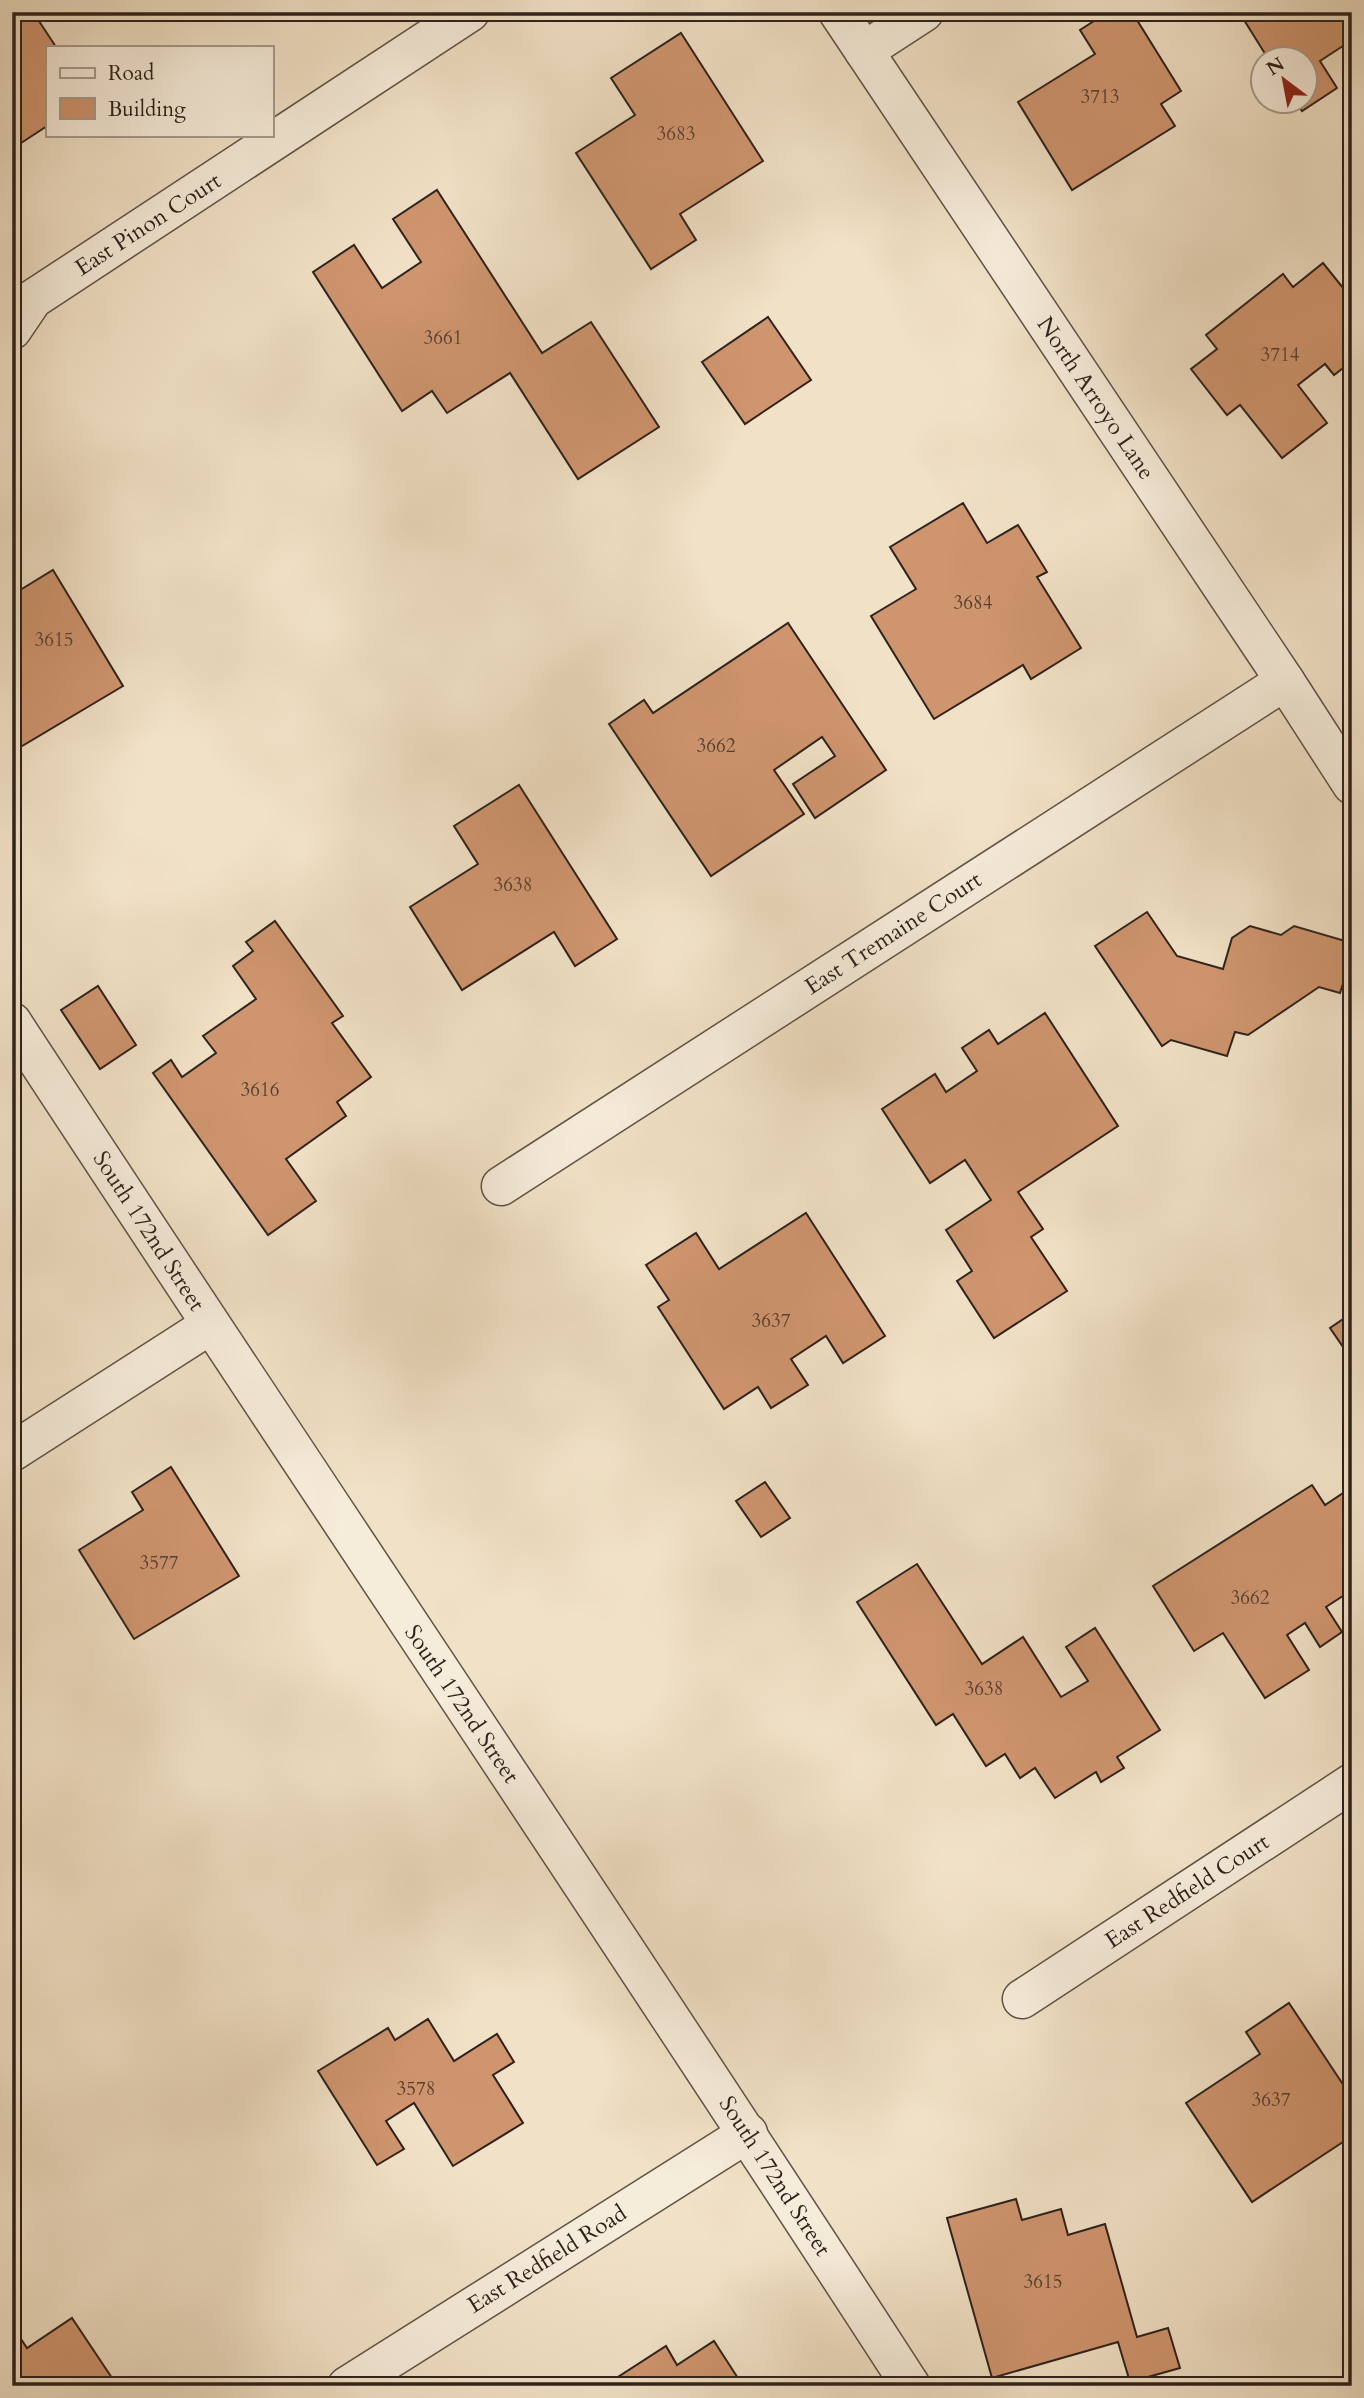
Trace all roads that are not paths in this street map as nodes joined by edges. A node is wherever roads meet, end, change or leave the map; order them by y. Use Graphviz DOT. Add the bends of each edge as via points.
graph roads {
  1 [pos="470,12"];
  2 [pos="838,12"];
  3 [pos="924,12"];
  4 [pos="864,51"];
  5 [pos="12,330"];
  6 [pos="1285,681"];
  7 [pos="1352,785"];
  8 [pos="12,1022"];
  9 [pos="500,1186"];
  10 [pos="210,1325"];
  11 [pos="12,1452"];
  12 [pos="1352,1783"];
  13 [pos="1022,2000"];
  14 [pos="748,2133"];
  15 [pos="347,2386"];
  16 [pos="911,2386"];
  1 -- 5 [label="street, East Pinon Court" via="33,299"];
  2 -- 4 [label="street, North Arroyo Lane"];
  3 -- 4 [label="street"];
  4 -- 6 [label="street, North Arroyo Lane"];
  6 -- 7 [label="street, North Arroyo Lane"];
  6 -- 9 [label="street, East Tremaine Court"];
  8 -- 10 [label="street, South 172nd Street"];
  10 -- 11 [label="street"];
  10 -- 14 [label="street, South 172nd Street"];
  12 -- 13 [label="street, East Redfield Court"];
  14 -- 15 [label="street, East Redfield Road"];
  14 -- 16 [label="street, South 172nd Street"];
}
